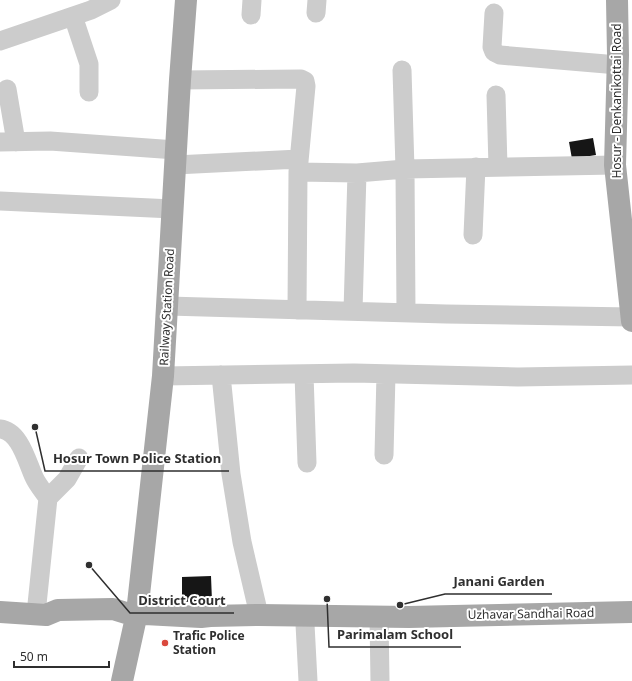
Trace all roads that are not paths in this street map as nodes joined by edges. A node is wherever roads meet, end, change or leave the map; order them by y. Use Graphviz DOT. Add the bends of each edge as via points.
graph roads {
  1 [pos="111,0"];
  2 [pos="186,0"];
  3 [pos="617,0"];
  4 [pos="494,13"];
  5 [pos="73,16"];
  6 [pos="0,41"];
  7 [pos="623,58"];
  8 [pos="402,70"];
  9 [pos="180,80"];
  10 [pos="7,89"];
  11 [pos="89,92"];
  12 [pos="496,95"];
  13 [pos="8,142"];
  14 [pos="176,158"];
  15 [pos="299,165"];
  16 [pos="615,165"];
  17 [pos="498,167"];
  18 [pos="476,168"];
  19 [pos="405,169"];
  20 [pos="357,173"];
  21 [pos="0,201"];
  22 [pos="173,209"];
  23 [pos="473,235"];
  24 [pos="168,306"];
  25 [pos="297,310"];
  26 [pos="353,312"];
  27 [pos="406,313"];
  28 [pos="632,317"];
  29 [pos="632,321"];
  30 [pos="304,374"];
  31 [pos="386,374"];
  32 [pos="221,375"];
  33 [pos="632,375"];
  34 [pos="163,376"];
  35 [pos="0,429"];
  36 [pos="384,455"];
  37 [pos="79,458"];
  38 [pos="307,463"];
  39 [pos="48,498"];
  40 [pos="0,612"];
  41 [pos="632,612"];
  42 [pos="132,613"];
  43 [pos="41,615"];
  44 [pos="259,615"];
  45 [pos="201,617"];
  46 [pos="379,621"];
  47 [pos="632,622"];
  48 [pos="304,624"];
  49 [pos="122,681"];
  50 [pos="308,681"];
  51 [pos="380,681"];
  1 -- 5 [label="street"];
  2 -- 9 [label="main road, Railway Station Road"];
  3 -- 7 [label="main road, Hosur - Denkanikottai Road"];
  4 -- 7 [label="street" via="492,47 494,52 500,55"];
  5 -- 6 [label="street"];
  5 -- 11 [label="street" via="89,64"];
  7 -- 16 [label="main road, Hosur - Denkanikottai Road"];
  8 -- 19 [label="street"];
  9 -- 14 [label="main road, Railway Station Road"];
  9 -- 15 [label="street" via="305,81"];
  10 -- 13 [label="street"];
  12 -- 17 [label="street"];
  13 -- 14 [label="street" via="50,141"];
  14 -- 15 [label="street"];
  14 -- 22 [label="main road, Railway Station Road"];
  15 -- 20 [label="street"];
  15 -- 25 [label="street"];
  16 -- 17 [label="street"];
  16 -- 28 [label="main road, Hosur - Denkanikottai Road"];
  17 -- 18 [label="street"];
  18 -- 19 [label="street"];
  18 -- 23 [label="street"];
  19 -- 20 [label="street"];
  19 -- 27 [label="street"];
  20 -- 26 [label="street"];
  21 -- 22 [label="street"];
  22 -- 24 [label="main road, Railway Station Road"];
  24 -- 25 [label="street"];
  24 -- 34 [label="main road, Railway Station Road"];
  25 -- 26 [label="street"];
  26 -- 27 [label="street"];
  27 -- 28 [label="street"];
  28 -- 29 [label="main road, Hosur - Denkanikottai Road"];
  30 -- 31 [label="street"];
  30 -- 32 [label="street"];
  30 -- 38 [label="street"];
  31 -- 33 [label="street" via="518,377"];
  31 -- 36 [label="street"];
  32 -- 34 [label="street"];
  32 -- 44 [label="street" via="231,474 242,542"];
  34 -- 42 [label="main road, Railway Station Road"];
  35 -- 39 [label="street" via="13,436 26,456 34,478"];
  37 -- 39 [label="street" via="67,479"];
  39 -- 43 [label="street"];
  40 -- 43 [label="main road"];
  41 -- 46 [label="main road, Uzhavar Sandhai Road"];
  42 -- 43 [label="main road" via="112,621 56,621"];
  42 -- 45 [label="main road, Uzhavar Sandhai Road"];
  42 -- 49 [label="main road, Railway Station Road"];
  44 -- 45 [label="main road, Uzhavar Sandhai Road"];
  44 -- 46 [label="main road, Uzhavar Sandhai Road"];
  45 -- 48 [label="main road" via="207,624"];
  46 -- 47 [label="main road"];
  46 -- 48 [label="main road"];
  46 -- 51 [label="street"];
  48 -- 50 [label="street"];
}
